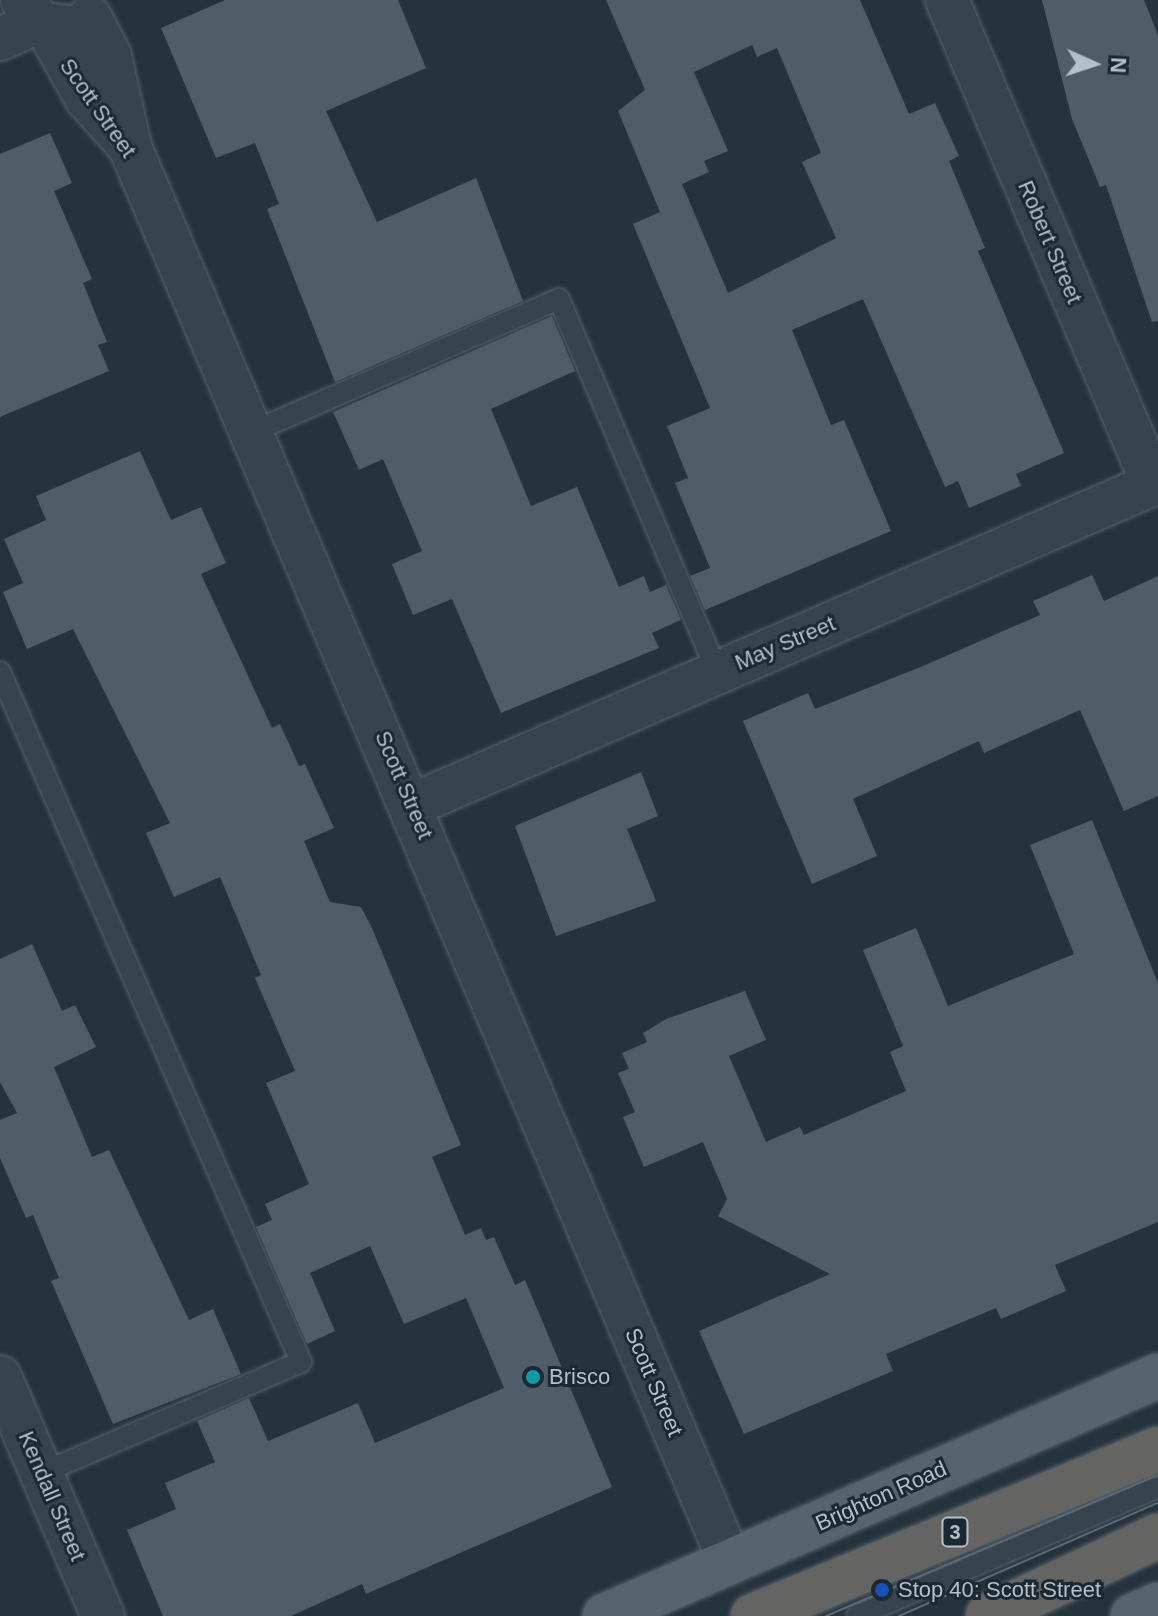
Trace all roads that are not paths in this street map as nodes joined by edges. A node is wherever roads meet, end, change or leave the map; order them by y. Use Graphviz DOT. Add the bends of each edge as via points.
graph roads {
  1 [pos="947,0"];
  2 [pos="99,5"];
  3 [pos="35,16"];
  4 [pos="0,39"];
  5 [pos="130,147"];
  6 [pos="254,431"];
  7 [pos="1156,483"];
  8 [pos="0,672"];
  9 [pos="717,672"];
  10 [pos="412,805"];
  11 [pos="1158,1376"];
  12 [pos="0,1377"];
  13 [pos="1158,1449"];
  14 [pos="42,1473"];
  15 [pos="1158,1487"];
  16 [pos="1158,1536"];
  17 [pos="730,1562"];
  18 [pos="1158,1605"];
  19 [pos="103,1616"];
  20 [pos="605,1616"];
  21 [pos="753,1616"];
  22 [pos="857,1616"];
  23 [pos="988,1616"];
  24 [pos="1133,1616"];
  1 -- 7 [label="street, Robert Street"];
  2 -- 3 [label="street" via="70,28"];
  2 -- 5 [label="street"];
  3 -- 4 [label="street"];
  3 -- 5 [label="street, Scott Street" via="86,98"];
  5 -- 6 [label="street, Scott Street"];
  6 -- 9 [label="lane" via="559,299"];
  6 -- 10 [label="street, Scott Street"];
  7 -- 9 [label="street, May Street"];
  8 -- 14 [label="lane" via="301,1362"];
  9 -- 10 [label="street, May Street"];
  10 -- 17 [label="street, Scott Street"];
  11 -- 17 [label="main road, Brighton Road"];
  12 -- 14 [label="street, Kendall Street"];
  13 -- 21 [label="highway, 3"];
  14 -- 19 [label="street, Kendall Street"];
  15 -- 22 [label="lane"];
  16 -- 23 [label="highway"];
  17 -- 20 [label="main road, Brighton Road"];
  18 -- 24 [label="main road"];
}
